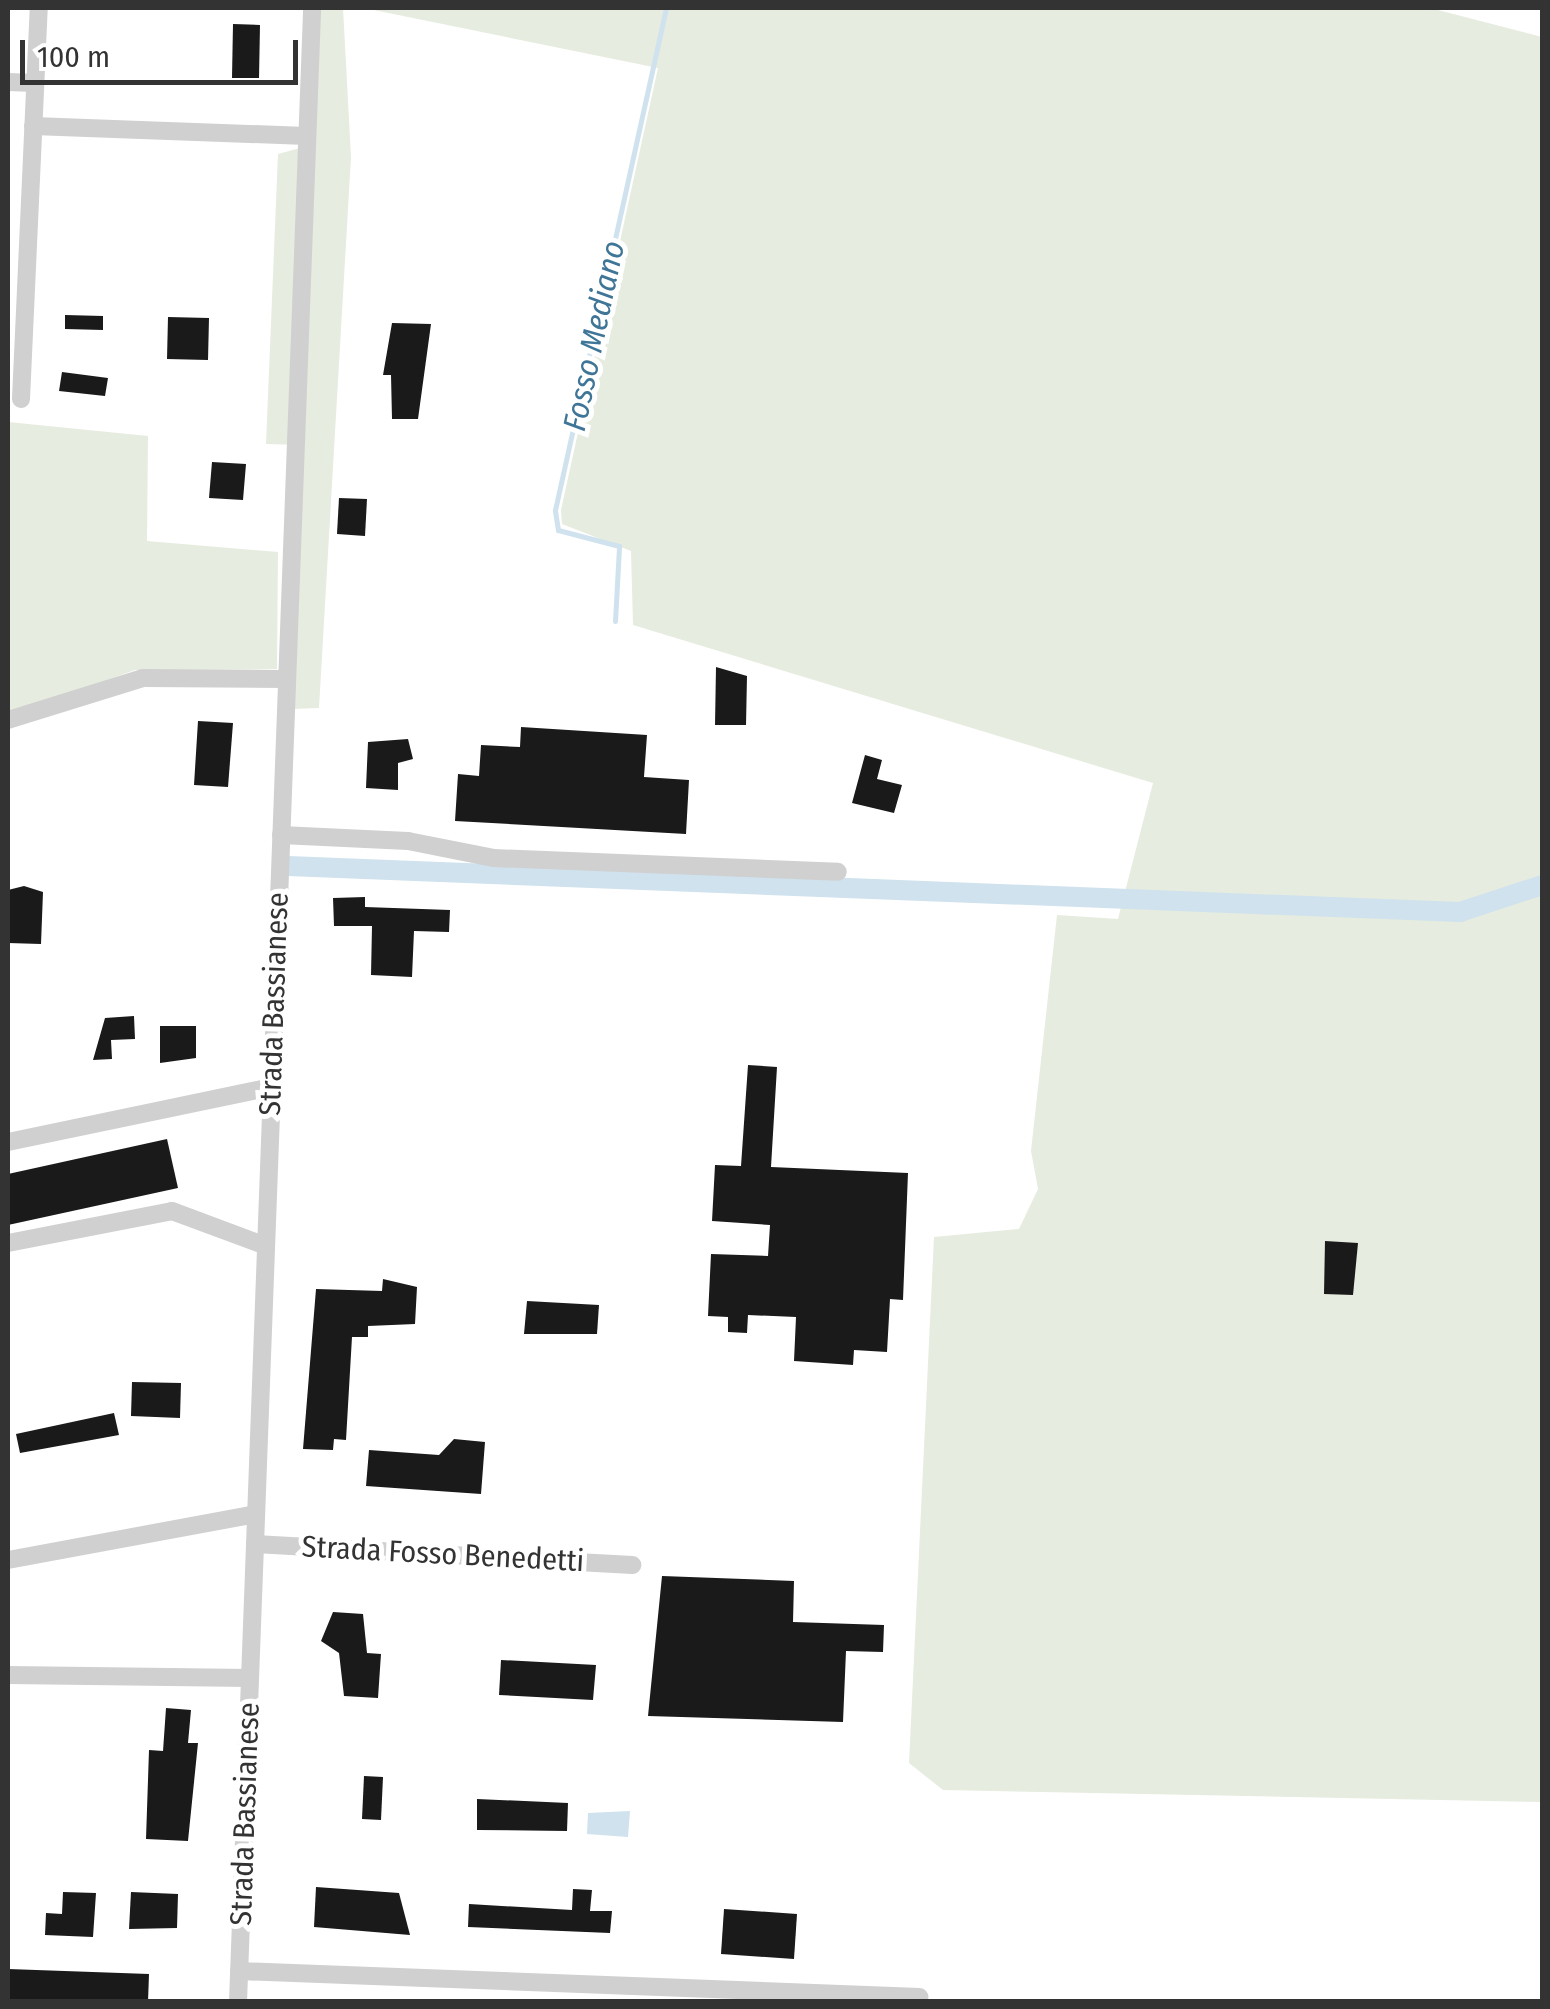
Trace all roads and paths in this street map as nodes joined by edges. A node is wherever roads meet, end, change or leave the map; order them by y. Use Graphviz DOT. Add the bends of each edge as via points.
graph roads {
  1 [pos="39,8"];
  2 [pos="312,8"];
  3 [pos="8,82"];
  4 [pos="35,83"];
  5 [pos="33,126"];
  6 [pos="307,136"];
  7 [pos="22,399"];
  8 [pos="286,680"];
  9 [pos="8,720"];
  10 [pos="280,835"];
  11 [pos="838,872"];
  12 [pos="272,1087"];
  13 [pos="8,1142"];
  14 [pos="8,1243"];
  15 [pos="266,1246"];
  16 [pos="256,1514"];
  17 [pos="255,1544"];
  18 [pos="8,1560"];
  19 [pos="632,1565"];
  20 [pos="8,1675"];
  21 [pos="250,1678"];
  22 [pos="240,1971"];
  23 [pos="920,1997"];
  24 [pos="238,2002"];
  1 -- 4 [label="street"];
  2 -- 6 [label="street, Strada Bassianese"];
  3 -- 4 [label="street"];
  4 -- 5 [label="street"];
  5 -- 6 [label="street"];
  5 -- 7 [label="street"];
  6 -- 8 [label="street, Strada Bassianese"];
  8 -- 9 [label="street" via="143,678"];
  8 -- 10 [label="street, Strada Bassianese"];
  10 -- 11 [label="street" via="408,840 494,858"];
  10 -- 12 [label="street, Strada Bassianese"];
  12 -- 13 [label="street"];
  12 -- 15 [label="street, Strada Bassianese"];
  14 -- 15 [label="street" via="172,1211"];
  15 -- 16 [label="street, Strada Bassianese"];
  16 -- 17 [label="street, Strada Bassianese"];
  16 -- 18 [label="street"];
  17 -- 19 [label="street, Strada Fosso Benedetti"];
  17 -- 21 [label="street, Strada Bassianese"];
  20 -- 21 [label="street"];
  21 -- 22 [label="street, Strada Bassianese"];
  22 -- 23 [label="street"];
  22 -- 24 [label="street, Strada Bassianese"];
}
